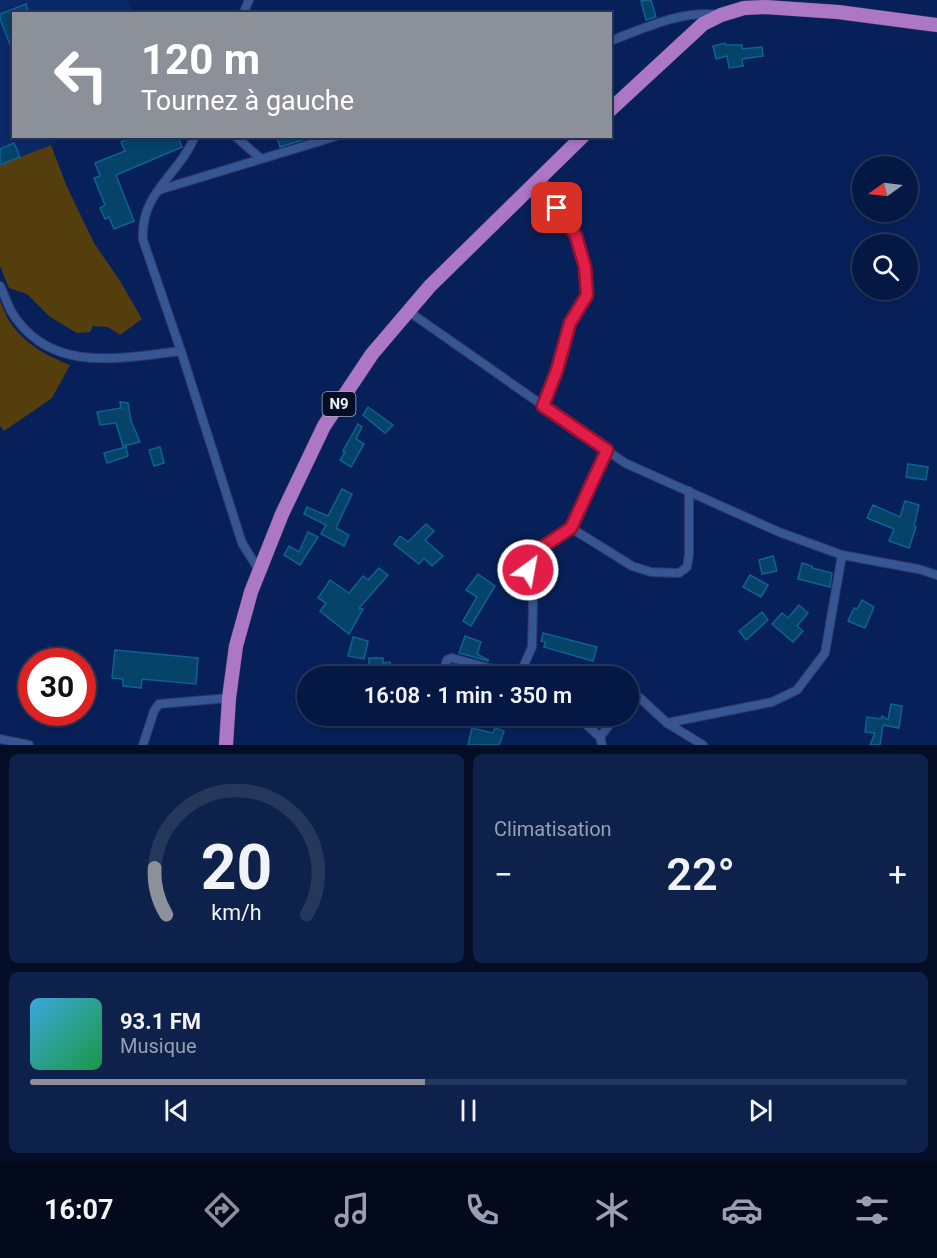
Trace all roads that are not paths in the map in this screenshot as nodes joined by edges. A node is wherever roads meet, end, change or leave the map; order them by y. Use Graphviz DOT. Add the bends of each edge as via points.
graph roads {
  1 [pos="742,4"];
  2 [pos="721,15"];
  3 [pos="937,25"];
  4 [pos="612,40"];
  5 [pos="612,108"];
  6 [pos="194,138"];
  7 [pos="237,138"];
  8 [pos="330,138"];
  9 [pos="581,138"];
  10 [pos="260,158"];
  11 [pos="541,176"];
  12 [pos="158,190"];
  13 [pos="0,286"];
  14 [pos="408,311"];
  15 [pos="182,351"];
  16 [pos="543,406"];
  17 [pos="607,450"];
  18 [pos="689,491"];
  19 [pos="571,528"];
  20 [pos="842,555"];
  21 [pos="259,570"];
  22 [pos="937,575"];
  23 [pos="445,666"];
  24 [pos="482,666"];
  25 [pos="526,666"];
  26 [pos="229,698"];
  27 [pos="639,698"];
  28 [pos="667,723"];
  29 [pos="587,726"];
  30 [pos="610,726"];
  31 [pos="0,739"];
  32 [pos="601,741"];
  33 [pos="29,745"];
  34 [pos="143,745"];
  35 [pos="226,745"];
  36 [pos="703,745"];
  1 -- 2 [label="highway"];
  1 -- 3 [label="highway"];
  2 -- 4 [label="street" via="695,13"];
  2 -- 5 [label="highway" via="703,24"];
  6 -- 12 [label="street"];
  7 -- 10 [label="street"];
  8 -- 10 [label="street"];
  9 -- 11 [label="highway, N9"];
  10 -- 12 [label="street"];
  11 -- 14 [label="highway, N9"];
  11 -- 16 [label="street" via="576,236 585,267 587,295 570,323"];
  12 -- 15 [label="street" via="146,210 143,240"];
  13 -- 15 [label="street" via="12,312 33,337 56,352 86,359"];
  14 -- 16 [label="street"];
  14 -- 21 [label="highway, N9" via="372,354 324,426"];
  15 -- 21 [label="street" via="242,543"];
  16 -- 17 [label="street"];
  17 -- 18 [label="street" via="625,463"];
  17 -- 19 [label="street"];
  18 -- 19 [label="street" via="689,554 687,567 679,573 651,572 632,566"];
  18 -- 20 [label="street" via="779,532"];
  19 -- 25 [label="street" via="532,554 528,570 533,603 532,647"];
  20 -- 22 [label="street"];
  20 -- 28 [label="street" via="825,653 797,690 772,702"];
  21 -- 26 [label="highway, N9" via="236,646"];
  23 -- 24 [label="street" via="452,658"];
  26 -- 34 [label="street" via="159,704"];
  26 -- 35 [label="highway, N9"];
  27 -- 28 [label="street"];
  28 -- 36 [label="street"];
  29 -- 32 [label="street"];
  30 -- 32 [label="street"];
  31 -- 33 [label="street"];
}
